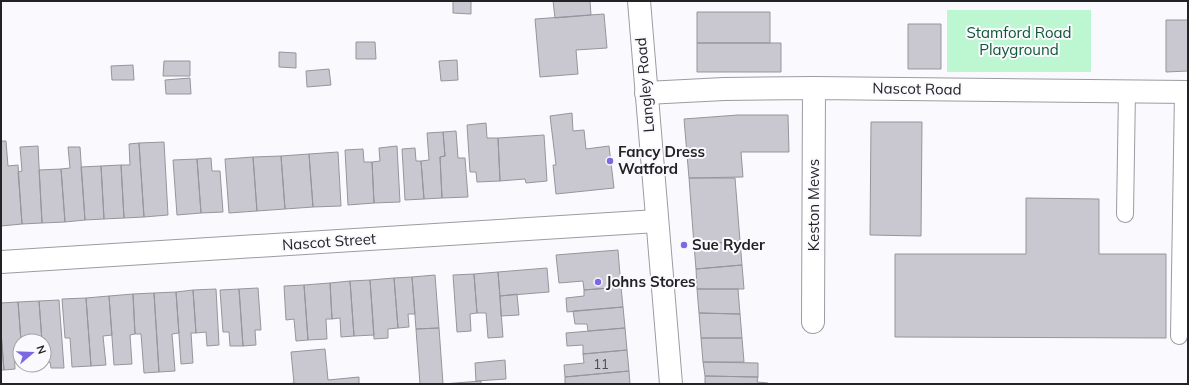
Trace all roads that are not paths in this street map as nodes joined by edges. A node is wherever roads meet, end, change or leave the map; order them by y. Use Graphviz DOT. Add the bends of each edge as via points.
graph roads {
  1 [pos="638,1"];
  2 [pos="814,88"];
  3 [pos="1127,91"];
  4 [pos="1186,92"];
  5 [pos="646,93"];
  6 [pos="1125,214"];
  7 [pos="657,221"];
  8 [pos="1,262"];
  9 [pos="813,322"];
  10 [pos="1179,336"];
  11 [pos="671,384"];
  1 -- 5 [label="street, Langley Road"];
  2 -- 3 [label="street, Nascot Road"];
  2 -- 5 [label="street, Nascot Road"];
  2 -- 9 [label="street, Keston Mews"];
  3 -- 4 [label="street, Nascot Road"];
  3 -- 6 [label="lane"];
  4 -- 10 [label="lane"];
  5 -- 7 [label="street, Langley Road"];
  7 -- 8 [label="street, Nascot Street"];
  7 -- 11 [label="street, Langley Road"];
}
